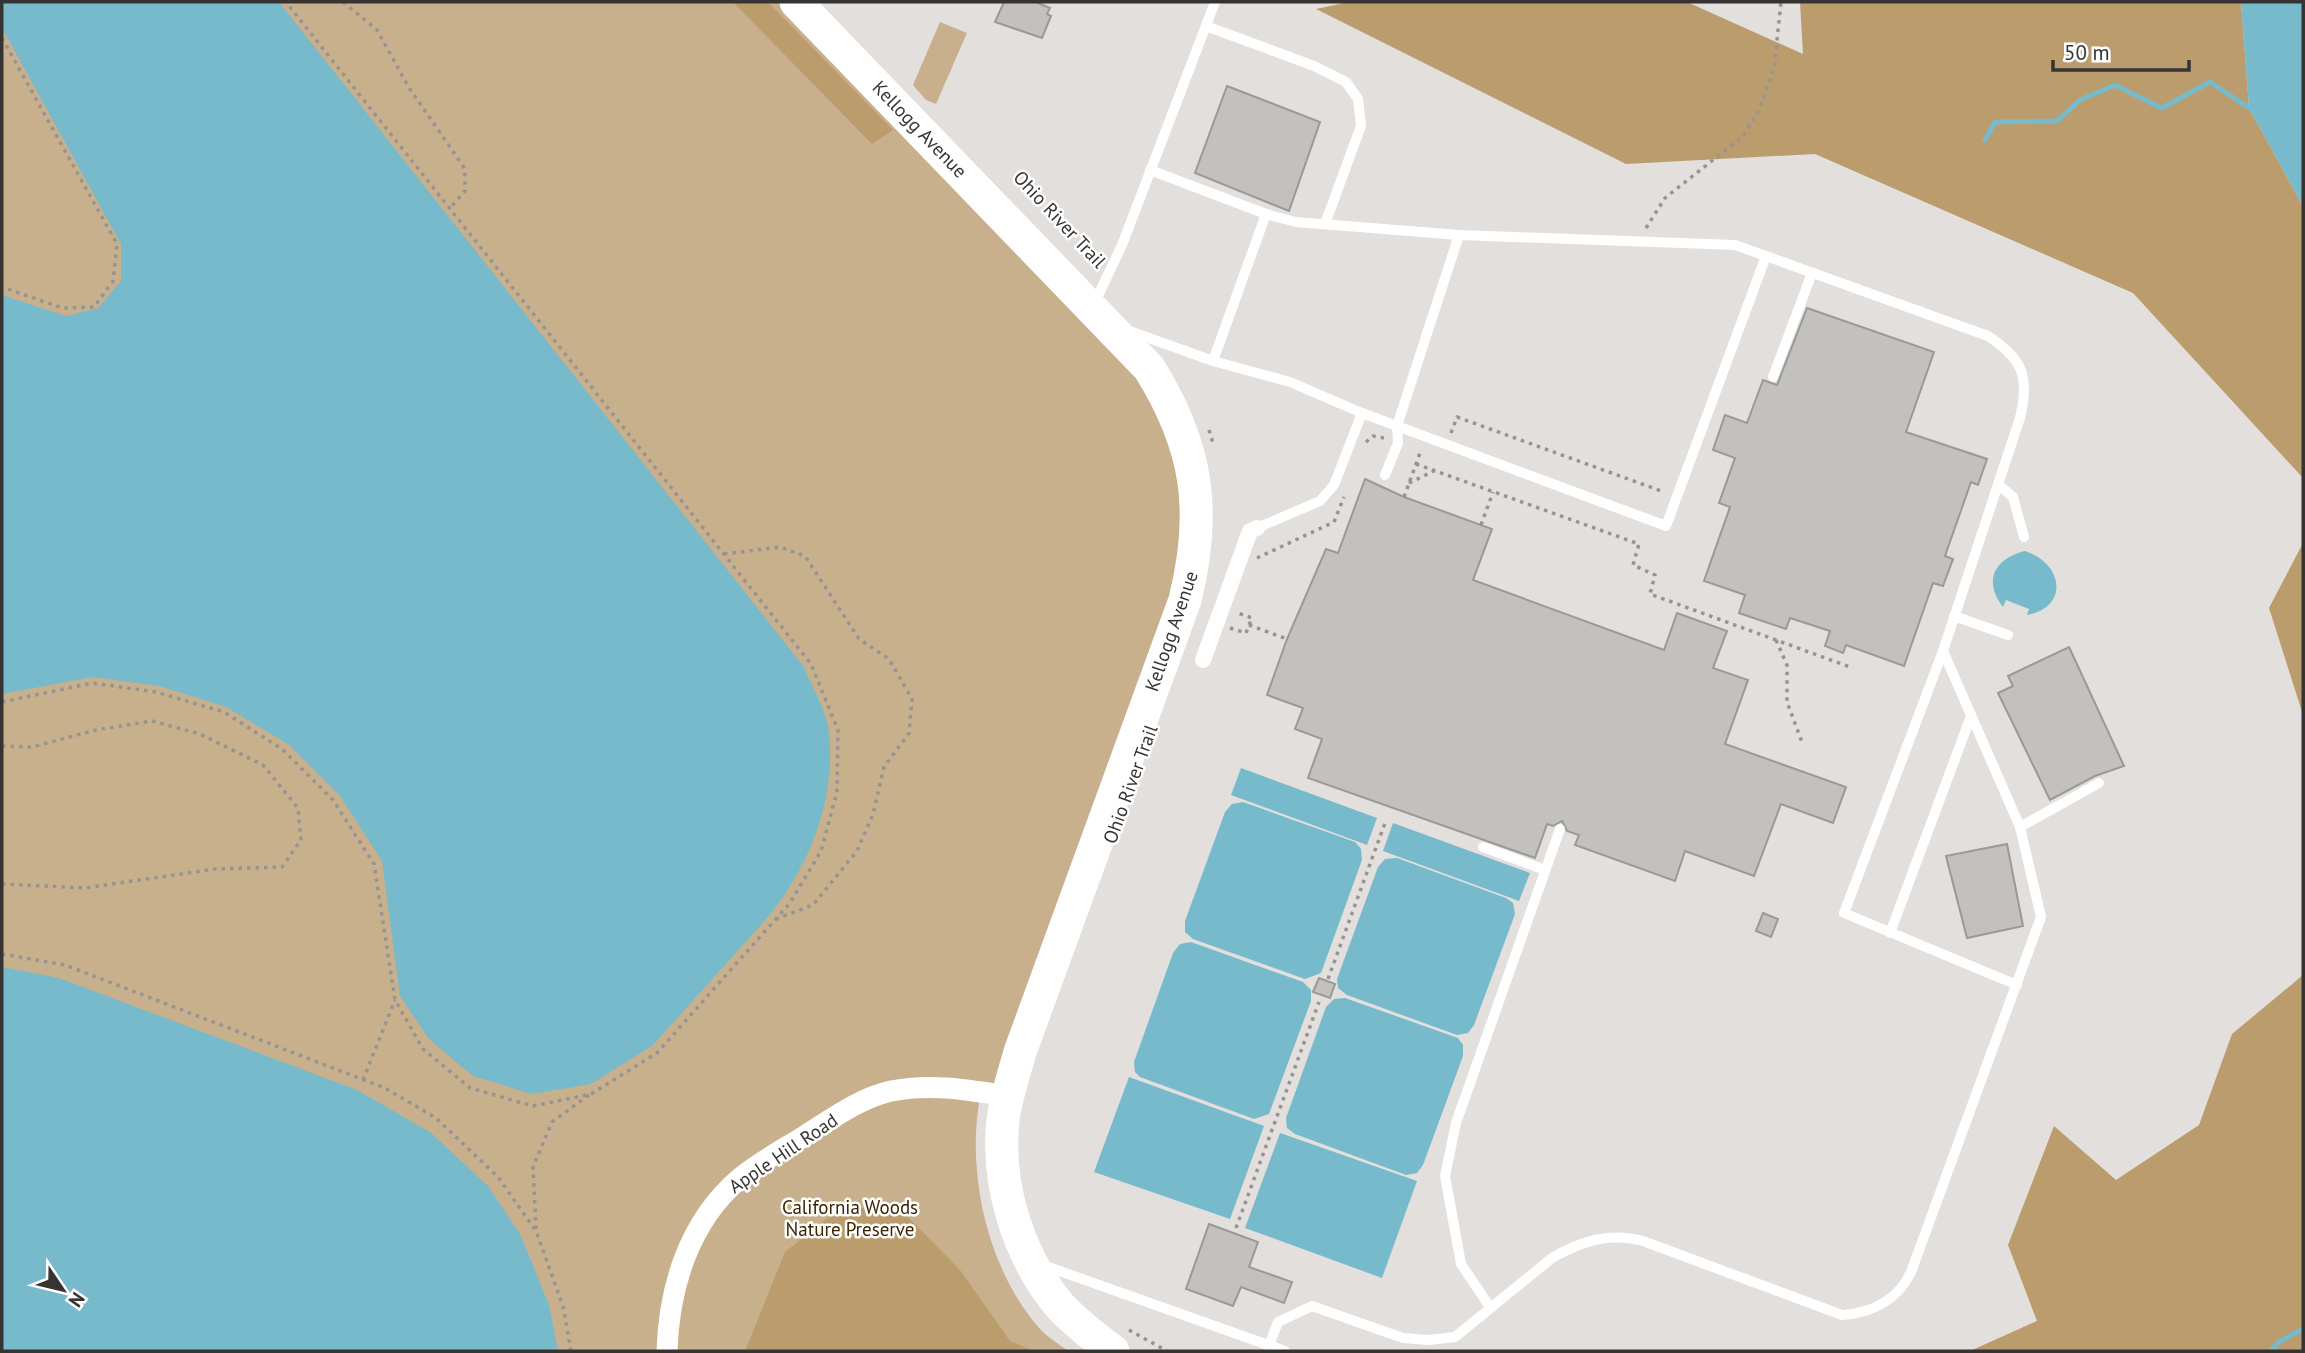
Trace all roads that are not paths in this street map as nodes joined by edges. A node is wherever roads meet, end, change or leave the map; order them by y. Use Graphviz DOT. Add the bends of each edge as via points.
graph roads {
  1 [pos="796,2"];
  2 [pos="1215,2"];
  3 [pos="1206,26"];
  4 [pos="1150,170"];
  5 [pos="1266,214"];
  6 [pos="1325,224"];
  7 [pos="1459,235"];
  8 [pos="1766,256"];
  9 [pos="1812,273"];
  10 [pos="1101,315"];
  11 [pos="1213,361"];
  12 [pos="1773,377"];
  13 [pos="1362,414"];
  14 [pos="1397,426"];
  15 [pos="1385,475"];
  16 [pos="1998,484"];
  17 [pos="1257,527"];
  18 [pos="2024,537"];
  19 [pos="1954,616"];
  20 [pos="2008,635"];
  21 [pos="1943,651"];
  22 [pos="1203,660"];
  23 [pos="1971,716"];
  24 [pos="2099,783"];
  25 [pos="2020,827"];
  26 [pos="1560,829"];
  27 [pos="1483,847"];
  28 [pos="1545,870"];
  29 [pos="1890,933"];
  30 [pos="2017,985"];
  31 [pos="1008,1096"];
  32 [pos="1031,1261"];
  33 [pos="1490,1307"];
  34 [pos="1116,1337"];
  35 [pos="1269,1346"];
  36 [pos="667,1351"];
  37 [pos="1285,1351"];
  1 -- 10 [label="main road, Kellogg Avenue"];
  2 -- 3 [label="lane"];
  3 -- 4 [label="lane"];
  3 -- 6 [label="lane" via="1335,76 1346,82 1358,99 1360,126"];
  4 -- 5 [label="lane"];
  4 -- 10 [label="lane"];
  5 -- 6 [label="lane"];
  5 -- 11 [label="lane"];
  6 -- 7 [label="lane"];
  7 -- 8 [label="lane" via="1735,245"];
  7 -- 14 [label="lane"];
  8 -- 9 [label="lane"];
  8 -- 14 [label="lane" via="1666,526"];
  9 -- 12 [label="lane"];
  9 -- 16 [label="lane" via="1988,336 2008,349 2018,362 2025,397"];
  10 -- 11 [label="lane"];
  10 -- 31 [label="main road, Kellogg Avenue" via="1149,368 1185,439 1198,498 1193,567"];
  11 -- 13 [label="lane" via="1290,382"];
  13 -- 14 [label="lane"];
  13 -- 17 [label="lane" via="1334,485 1320,501"];
  14 -- 15 [label="lane" via="1398,443"];
  16 -- 18 [label="lane" via="2013,497"];
  16 -- 19 [label="lane"];
  17 -- 22 [label="street" via="1250,531"];
  19 -- 20 [label="lane"];
  19 -- 21 [label="lane"];
  21 -- 23 [label="lane"];
  21 -- 29 [label="lane" via="1844,914"];
  23 -- 25 [label="lane"];
  23 -- 29 [label="lane"];
  24 -- 25 [label="lane"];
  25 -- 30 [label="lane" via="2041,916"];
  26 -- 28 [label="lane"];
  27 -- 28 [label="lane"];
  28 -- 33 [label="lane" via="1456,1124 1445,1176 1461,1264"];
  29 -- 30 [label="lane"];
  30 -- 33 [label="lane" via="1911,1272 1883,1304 1858,1314 1830,1312 1625,1236 1567,1249"];
  31 -- 32 [label="main road, Kellogg Avenue" via="1001,1147 1005,1186"];
  31 -- 36 [label="street, Apple Hill Road" via="952,1087 889,1092 846,1110 742,1177 715,1204 688,1248 669,1312"];
  32 -- 34 [label="main road, Kellogg Avenue" via="1060,1306"];
  32 -- 35 [label="lane"];
  33 -- 35 [label="lane" via="1455,1337 1429,1340 1403,1338 1312,1306 1278,1322"];
  35 -- 37 [label="lane"];
}
